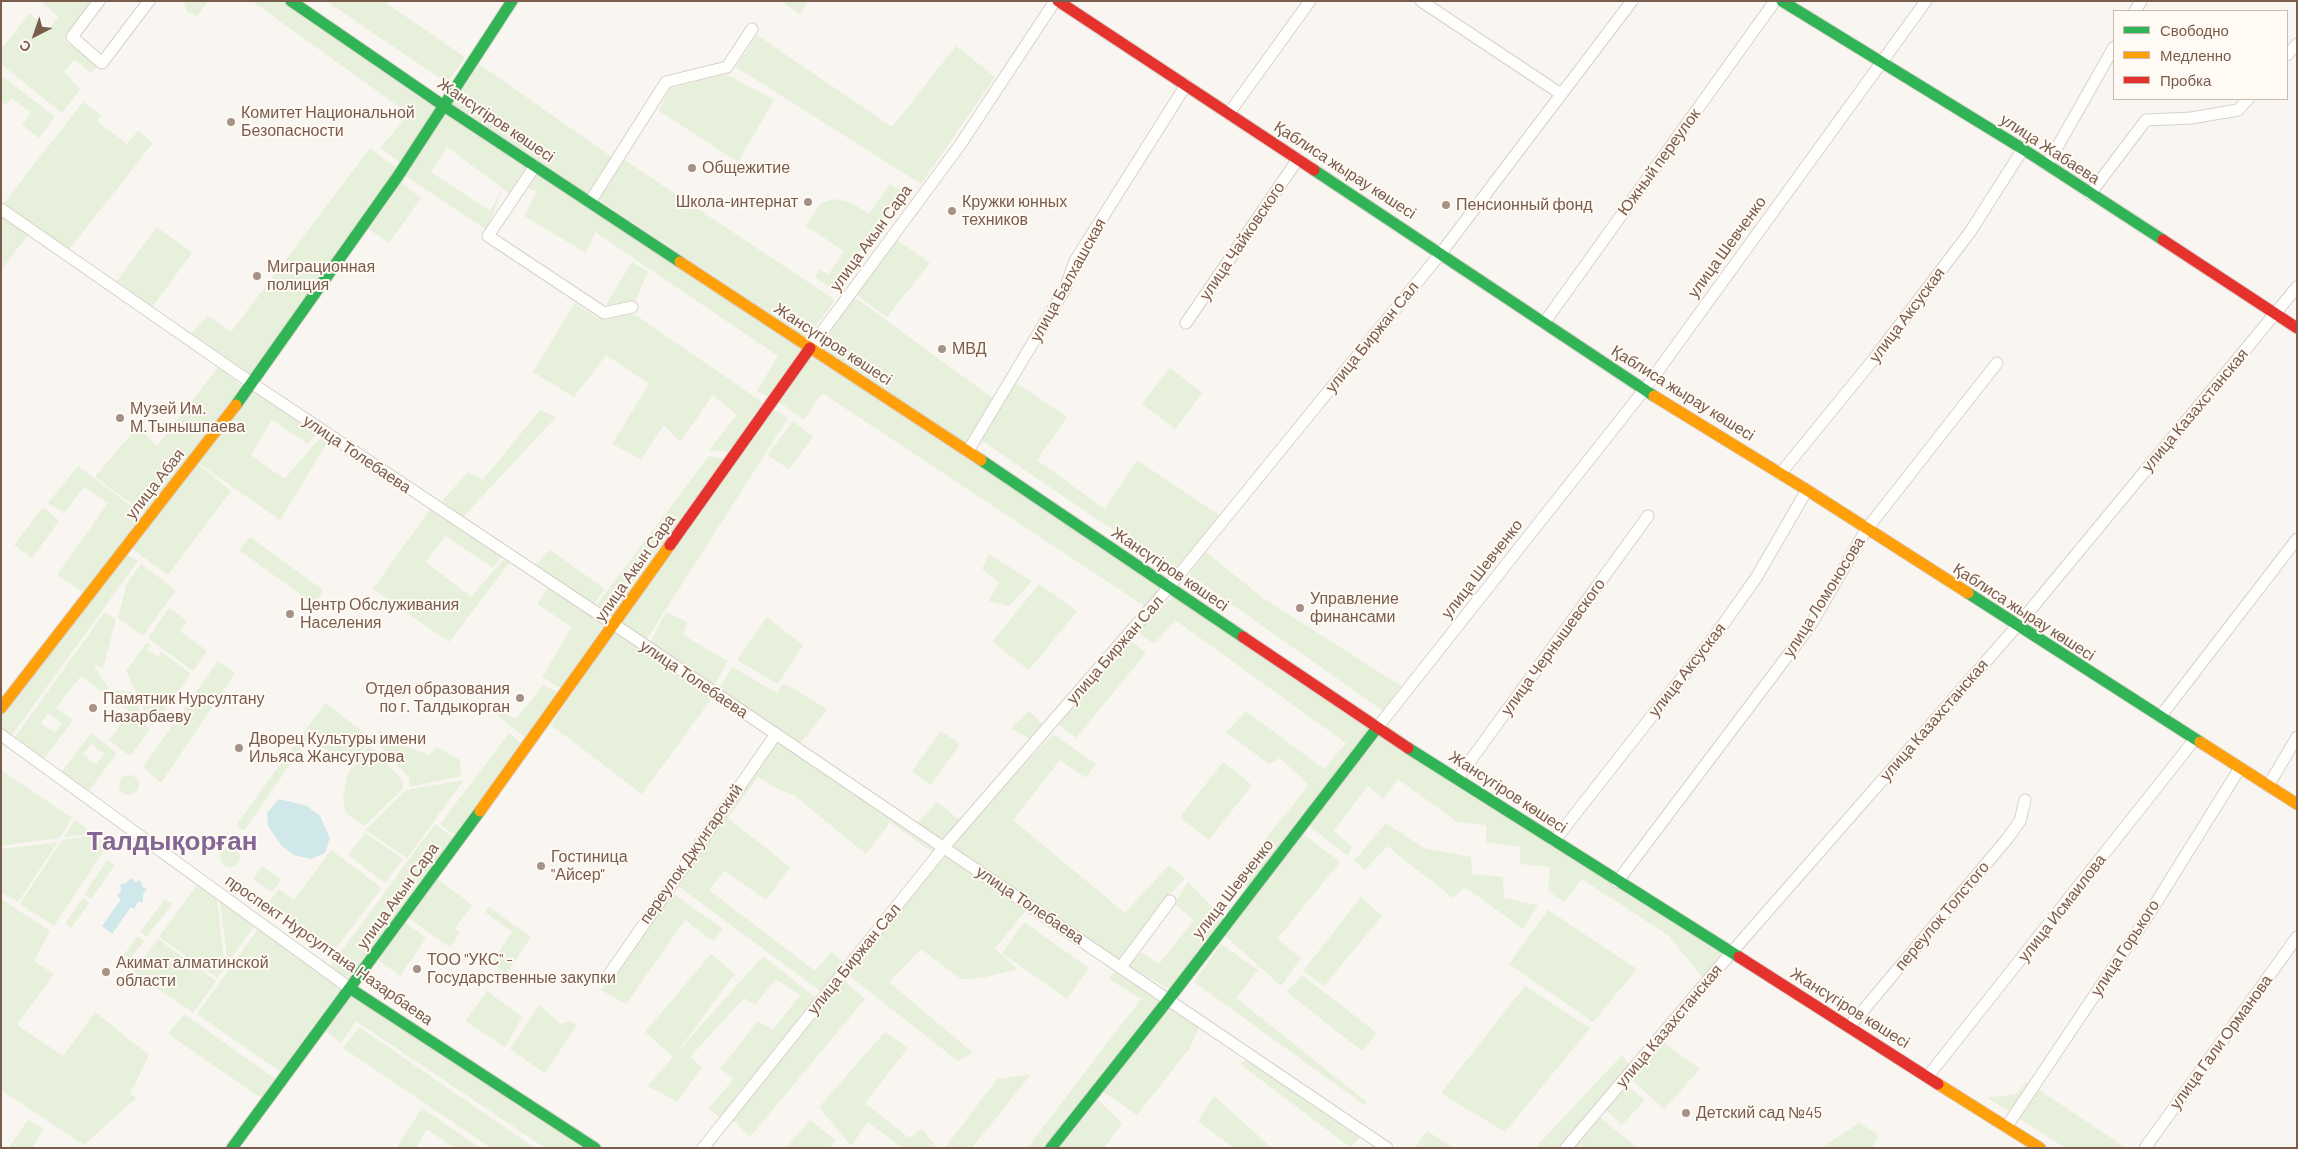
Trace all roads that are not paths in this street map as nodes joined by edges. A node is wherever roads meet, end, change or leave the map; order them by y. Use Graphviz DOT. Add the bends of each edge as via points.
graph roads {
  1 [pos="99,1"];
  2 [pos="149,1"];
  3 [pos="292,1"];
  4 [pos="512,1"];
  5 [pos="1057,1"];
  6 [pos="1310,1"];
  7 [pos="1421,1"];
  8 [pos="1775,1"];
  9 [pos="1782,1"];
  10 [pos="1926,1"];
  11 [pos="1630,2"];
  12 [pos="752,29"];
  13 [pos="2297,44"];
  14 [pos="2113,49"];
  15 [pos="2288,55"];
  16 [pos="1880,62"];
  17 [pos="1186,85"];
  18 [pos="1560,94"];
  19 [pos="2247,100"];
  20 [pos="444,106"];
  21 [pos="1229,113"];
  22 [pos="2023,149"];
  23 [pos="1298,158"];
  24 [pos="2047,165"];
  25 [pos="535,166"];
  26 [pos="2090,194"];
  27 [pos="590,202"];
  28 [pos="1,209"];
  29 [pos="1441,252"];
  30 [pos="2297,287"];
  31 [pos="632,307"];
  32 [pos="2274,314"];
  33 [pos="1544,322"];
  34 [pos="1186,323"];
  35 [pos="2297,328"];
  36 [pos="810,348"];
  37 [pos="1997,363"];
  38 [pos="253,384"];
  39 [pos="1644,390"];
  40 [pos="968,451"];
  41 [pos="1780,474"];
  42 [pos="1808,490"];
  43 [pos="1648,516"];
  44 [pos="1866,530"];
  45 [pos="2297,539"];
  46 [pos="1169,588"];
  47 [pos="615,625"];
  48 [pos="2017,626"];
  49 [pos="1,708"];
  50 [pos="2160,717"];
  51 [pos="1377,728"];
  52 [pos="776,734"];
  53 [pos="1,735"];
  54 [pos="2297,736"];
  55 [pos="2195,739"];
  56 [pos="2240,768"];
  57 [pos="1457,779"];
  58 [pos="2268,786"];
  59 [pos="2025,800"];
  60 [pos="2297,804"];
  61 [pos="1554,841"];
  62 [pos="944,847"];
  63 [pos="1618,882"];
  64 [pos="1170,901"];
  65 [pos="2297,937"];
  66 [pos="1731,953"];
  67 [pos="1121,967"];
  68 [pos="608,976"];
  69 [pos="350,989"];
  70 [pos="1169,999"];
  71 [pos="1850,1026"];
  72 [pos="1928,1076"];
  73 [pos="2007,1126"];
  74 [pos="232,1148"];
  75 [pos="595,1148"];
  76 [pos="703,1148"];
  77 [pos="1051,1148"];
  78 [pos="1387,1148"];
  79 [pos="1566,1148"];
  80 [pos="2040,1148"];
  81 [pos="2145,1148"];
  1 -- 2 [label="street" via="72,37 102,63"];
  3 -- 20 [label="main road, Жансүгіров көшесі"];
  4 -- 20 [label="main road, улица Абая"];
  5 -- 17 [label="main road, Қаблиса жырау көшесі"];
  5 -- 36 [label="street, улица Акын Сара" via="960,145"];
  6 -- 21 [label="street"];
  7 -- 18 [label="street"];
  8 -- 33 [label="street, Южный переулок"];
  9 -- 16 [label="main road, улица Жабаева"];
  10 -- 16 [label="street, улица Шевченко"];
  11 -- 18 [label="street, улица Биржан Сал"];
  12 -- 27 [label="street" via="727,68 666,82"];
  13 -- 15 [label="street"];
  14 -- 24 [label="street"];
  16 -- 22 [label="main road, улица Жабаева"];
  16 -- 39 [label="street, улица Шевченко"];
  17 -- 21 [label="main road, Қаблиса жырау көшесі"];
  17 -- 40 [label="street, улица Балхашская" via="1075,261 1065,289"];
  18 -- 29 [label="street, улица Биржан Сал"];
  19 -- 26 [label="street" via="2238,110 2191,118 2146,120"];
  20 -- 25 [label="main road, Жансүгіров көшесі"];
  20 -- 38 [label="main road, улица Абая"];
  21 -- 23 [label="main road, Қаблиса жырау көшесі"];
  22 -- 24 [label="main road, улица Жабаева"];
  22 -- 41 [label="street, улица Аксуская" via="1970,232 1873,360"];
  23 -- 29 [label="main road, Қаблиса жырау көшесі"];
  23 -- 34 [label="street, улица Чайковского"];
  24 -- 26 [label="main road, улица Жабаева"];
  25 -- 27 [label="main road, Жансүгіров көшесі"];
  25 -- 31 [label="street" via="488,236 604,313"];
  26 -- 32 [label="main road, улица Жабаева"];
  27 -- 36 [label="main road, Жансүгіров көшесі"];
  28 -- 38 [label="street, улица Толебаева"];
  29 -- 33 [label="main road, Қаблиса жырау көшесі"];
  29 -- 46 [label="street, улица Биржан Сал"];
  30 -- 32 [label="street, улица Казахстанская"];
  32 -- 35 [label="main road, улица Жабаева"];
  32 -- 48 [label="street, улица Казахстанская"];
  33 -- 39 [label="main road, Қаблиса жырау көшесі"];
  36 -- 40 [label="main road, Жансүгіров көшесі"];
  36 -- 47 [label="main road, улица Акын Сара"];
  37 -- 44 [label="street, улица Ломоносова"];
  38 -- 47 [label="street, улица Толебаева"];
  38 -- 49 [label="main road, улица Абая"];
  39 -- 41 [label="main road, Қаблиса жырау көшесі"];
  39 -- 51 [label="street, улица Шевченко"];
  40 -- 46 [label="main road, Жансүгіров көшесі"];
  41 -- 42 [label="main road, Қаблиса жырау көшесі"];
  42 -- 44 [label="main road, Қаблиса жырау көшесі"];
  42 -- 61 [label="street, улица Аксуская" via="1756,578"];
  43 -- 57 [label="street, улица Чернышевского"];
  44 -- 48 [label="main road, Қаблиса жырау көшесі"];
  44 -- 63 [label="street, улица Ломоносова" via="1810,626"];
  45 -- 50 [label="street"];
  46 -- 51 [label="main road, Жансүгіров көшесі"];
  46 -- 62 [label="street, улица Биржан Сал"];
  47 -- 52 [label="street, улица Толебаева"];
  47 -- 69 [label="main road, улица Акын Сара"];
  48 -- 50 [label="main road, Қаблиса жырау көшесі"];
  48 -- 66 [label="street, улица Казахстанская"];
  50 -- 55 [label="main road, Қаблиса жырау көшесі"];
  51 -- 57 [label="main road, Жансүгіров көшесі"];
  51 -- 70 [label="main road, улица Шевченко"];
  52 -- 62 [label="street, улица Толебаева"];
  52 -- 68 [label="street, переулок Джунгарский"];
  53 -- 69 [label="street, проспект Нурсултана Назарбаева"];
  54 -- 58 [label="street"];
  55 -- 56 [label="main road, Қаблиса жырау көшесі"];
  55 -- 72 [label="street, улица Исмаилова"];
  56 -- 58 [label="main road, Қаблиса жырау көшесі"];
  56 -- 73 [label="street, улица Горького" via="2149,914"];
  57 -- 61 [label="main road, Жансүгіров көшесі"];
  58 -- 60 [label="main road, Қаблиса жырау көшесі"];
  59 -- 71 [label="street, переулок Толстого" via="2020,821 2007,839"];
  61 -- 63 [label="main road, Жансүгіров көшесі"];
  62 -- 67 [label="street, улица Толебаева"];
  62 -- 76 [label="street, улица Биржан Сал"];
  63 -- 66 [label="main road, Жансүгіров көшесі"];
  64 -- 67 [label="street"];
  65 -- 81 [label="street, улица Гали Орманова"];
  66 -- 71 [label="main road, Жансүгіров көшесі"];
  66 -- 79 [label="street, улица Казахстанская"];
  67 -- 70 [label="street, улица Толебаева"];
  69 -- 74 [label="main road, улица Акын Сара"];
  69 -- 75 [label="main road, проспект Нурсултана Назарбаева"];
  70 -- 77 [label="main road, улица Шевченко"];
  70 -- 78 [label="street, улица Толебаева"];
  71 -- 72 [label="main road, Жансүгіров көшесі"];
  72 -- 73 [label="main road, Жансүгіров көшесі"];
  73 -- 80 [label="main road, Жансүгіров көшесі"];
}
